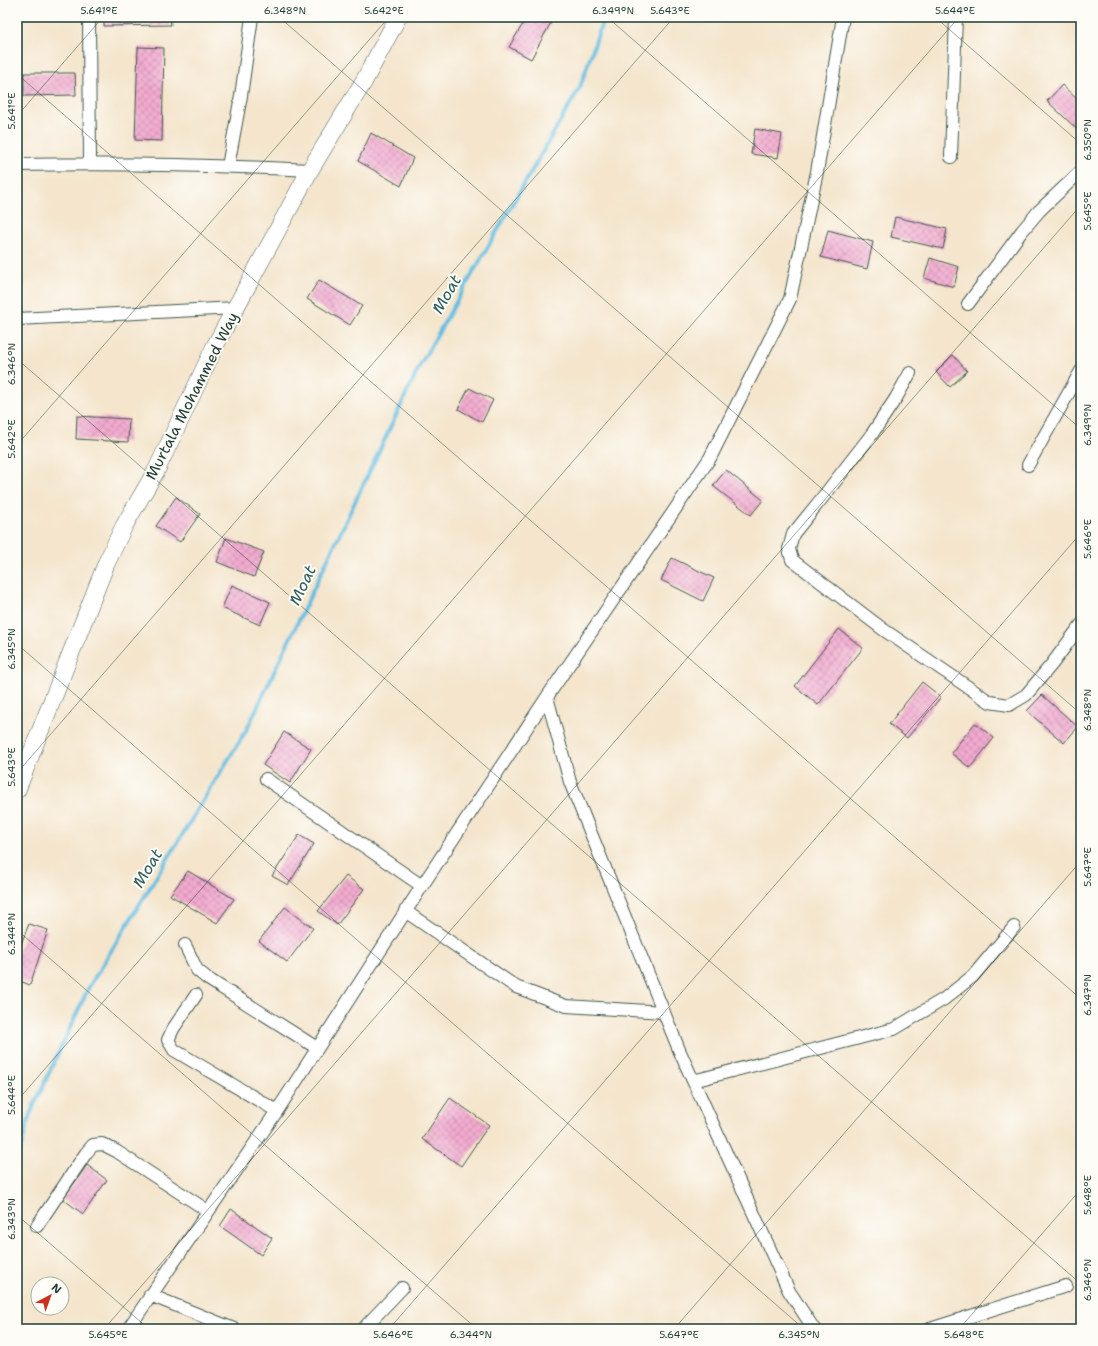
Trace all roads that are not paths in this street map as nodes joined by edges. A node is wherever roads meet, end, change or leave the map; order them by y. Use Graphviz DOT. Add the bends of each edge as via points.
graph roads {
  1 [pos="88,17"];
  2 [pos="252,17"];
  3 [pos="398,17"];
  4 [pos="843,17"];
  5 [pos="956,17"];
  6 [pos="951,157"];
  7 [pos="90,164"];
  8 [pos="17,165"];
  9 [pos="228,166"];
  10 [pos="310,170"];
  11 [pos="1081,171"];
  12 [pos="968,304"];
  13 [pos="236,308"];
  14 [pos="17,319"];
  15 [pos="1081,371"];
  16 [pos="910,373"];
  17 [pos="1028,465"];
  18 [pos="1081,625"];
  19 [pos="547,697"];
  20 [pos="266,778"];
  21 [pos="17,790"];
  22 [pos="422,886"];
  23 [pos="405,912"];
  24 [pos="1014,927"];
  25 [pos="184,945"];
  26 [pos="196,995"];
  27 [pos="664,1012"];
  28 [pos="317,1048"];
  29 [pos="693,1081"];
  30 [pos="277,1111"];
  31 [pos="208,1211"];
  32 [pos="37,1226"];
  33 [pos="1066,1286"];
  34 [pos="402,1288"];
  35 [pos="150,1295"];
  36 [pos="128,1329"];
  37 [pos="234,1329"];
  38 [pos="363,1329"];
  39 [pos="814,1329"];
  40 [pos="930,1329"];
  1 -- 7 [label="street"];
  2 -- 9 [label="street"];
  3 -- 10 [label="street, Murtala Mohammed Way" via="364,82"];
  4 -- 19 [label="street" via="817,172 790,299 710,458"];
  5 -- 6 [label="street"];
  7 -- 8 [label="street"];
  7 -- 9 [label="street"];
  9 -- 10 [label="street"];
  10 -- 13 [label="street, Murtala Mohammed Way"];
  11 -- 12 [label="street" via="1022,231"];
  13 -- 14 [label="street"];
  13 -- 21 [label="street, Murtala Mohammed Way" via="216,344 156,471 124,526 109,558"];
  15 -- 17 [label="street"];
  16 -- 18 [label="street" via="872,434 793,534 789,549 792,560 884,630 990,702 1009,705 1026,695"];
  19 -- 22 [label="street"];
  19 -- 27 [label="street" via="570,782"];
  20 -- 22 [label="street"];
  22 -- 23 [label="street"];
  23 -- 27 [label="street" via="516,987 566,1006"];
  23 -- 28 [label="street"];
  24 -- 29 [label="street" via="973,976 944,999 894,1029"];
  25 -- 28 [label="street" via="197,970 208,979"];
  26 -- 30 [label="street" via="168,1040 174,1050"];
  27 -- 29 [label="street"];
  28 -- 30 [label="street"];
  29 -- 39 [label="street" via="789,1290"];
  30 -- 31 [label="street"];
  31 -- 32 [label="street" via="102,1144 92,1145"];
  31 -- 35 [label="street"];
  33 -- 40 [label="street"];
  34 -- 38 [label="street"];
  35 -- 36 [label="street"];
  35 -- 37 [label="street"];
}
